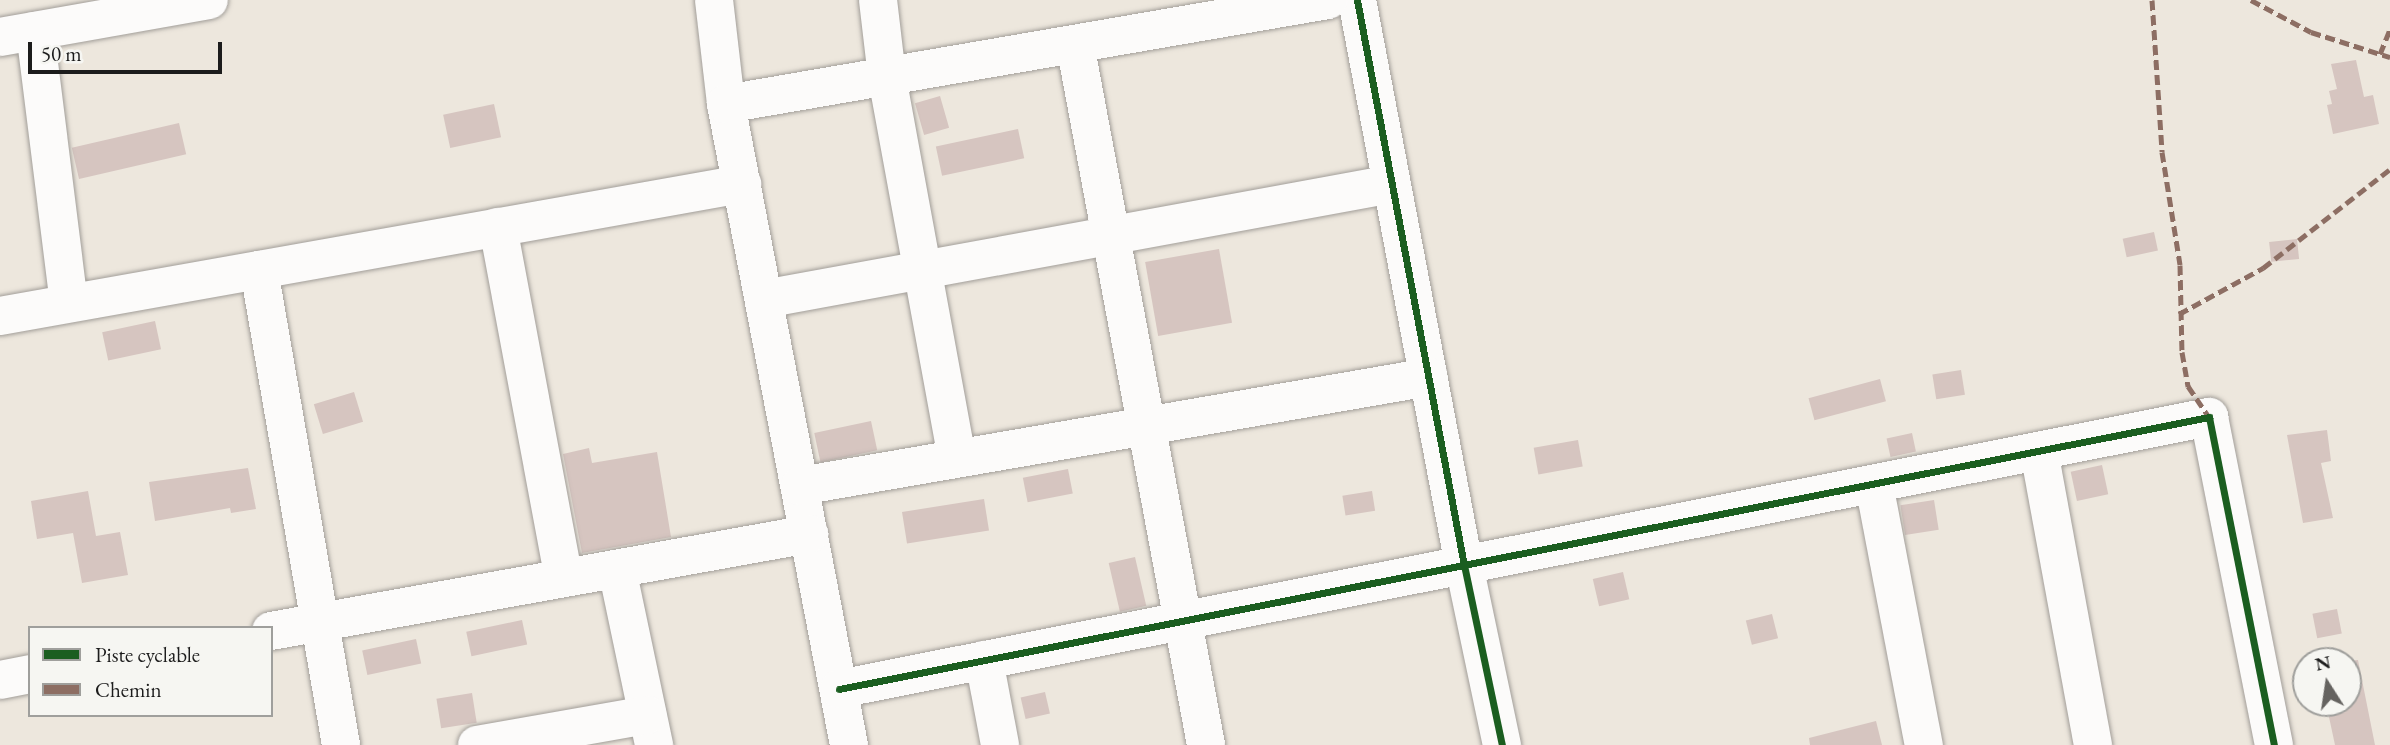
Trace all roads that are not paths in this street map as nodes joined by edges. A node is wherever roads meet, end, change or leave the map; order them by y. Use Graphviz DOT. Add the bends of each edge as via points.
graph roads {
  1 [pos="209,0"];
  2 [pos="713,0"];
  3 [pos="878,0"];
  4 [pos="1328,0"];
  5 [pos="1357,0"];
  6 [pos="17,34"];
  7 [pos="1075,44"];
  8 [pos="887,77"];
  9 [pos="726,104"];
  10 [pos="742,184"];
  11 [pos="1392,184"];
  12 [pos="498,227"];
  13 [pos="1110,236"];
  14 [pos="259,270"];
  15 [pos="922,270"];
  16 [pos="764,299"];
  17 [pos="69,303"];
  18 [pos="0,316"];
  19 [pos="1429,377"];
  20 [pos="1145,426"];
  21 [pos="2039,451"];
  22 [pos="957,458"];
  23 [pos="1874,484"];
  24 [pos="800,486"];
  25 [pos="809,534"];
  26 [pos="1464,565"];
  27 [pos="617,569"];
  28 [pos="564,578"];
  29 [pos="1181,621"];
  30 [pos="320,622"];
  31 [pos="273,631"];
  32 [pos="984,660"];
  33 [pos="28,674"];
  34 [pos="0,680"];
  35 [pos="839,689"];
  36 [pos="651,730"];
  37 [pos="341,745"];
  38 [pos="477,745"];
  39 [pos="849,745"];
  40 [pos="1000,745"];
  41 [pos="1206,745"];
  42 [pos="1502,745"];
  43 [pos="1924,745"];
  44 [pos="2093,745"];
  45 [pos="2274,745"];
  1 -- 6 [label="street"];
  2 -- 9 [label="street"];
  3 -- 8 [label="street"];
  4 -- 7 [label="street"];
  5 -- 11 [label="street"];
  6 -- 17 [label="street"];
  7 -- 8 [label="street"];
  7 -- 13 [label="street"];
  8 -- 9 [label="street"];
  8 -- 15 [label="street"];
  9 -- 10 [label="street"];
  10 -- 12 [label="street"];
  10 -- 16 [label="street"];
  11 -- 13 [label="street"];
  11 -- 19 [label="street"];
  12 -- 14 [label="street"];
  12 -- 28 [label="street"];
  13 -- 15 [label="street"];
  13 -- 20 [label="street"];
  14 -- 17 [label="street"];
  14 -- 30 [label="street"];
  15 -- 16 [label="street"];
  15 -- 22 [label="street"];
  16 -- 24 [label="street"];
  17 -- 18 [label="street"];
  19 -- 20 [label="street"];
  19 -- 26 [label="street"];
  20 -- 22 [label="street"];
  20 -- 29 [label="street"];
  21 -- 23 [label="street"];
  21 -- 44 [label="street"];
  21 -- 45 [label="street" via="2209,417"];
  22 -- 24 [label="street"];
  23 -- 26 [label="street"];
  23 -- 43 [label="street"];
  24 -- 25 [label="street"];
  25 -- 27 [label="street"];
  25 -- 35 [label="street"];
  26 -- 29 [label="street"];
  26 -- 42 [label="street"];
  27 -- 28 [label="street"];
  27 -- 36 [label="street"];
  28 -- 30 [label="street"];
  29 -- 32 [label="street"];
  29 -- 41 [label="street"];
  30 -- 31 [label="street"];
  30 -- 37 [label="street"];
  32 -- 35 [label="street"];
  32 -- 40 [label="street"];
  33 -- 34 [label="street"];
  35 -- 39 [label="street"];
  36 -- 38 [label="street"];
}
